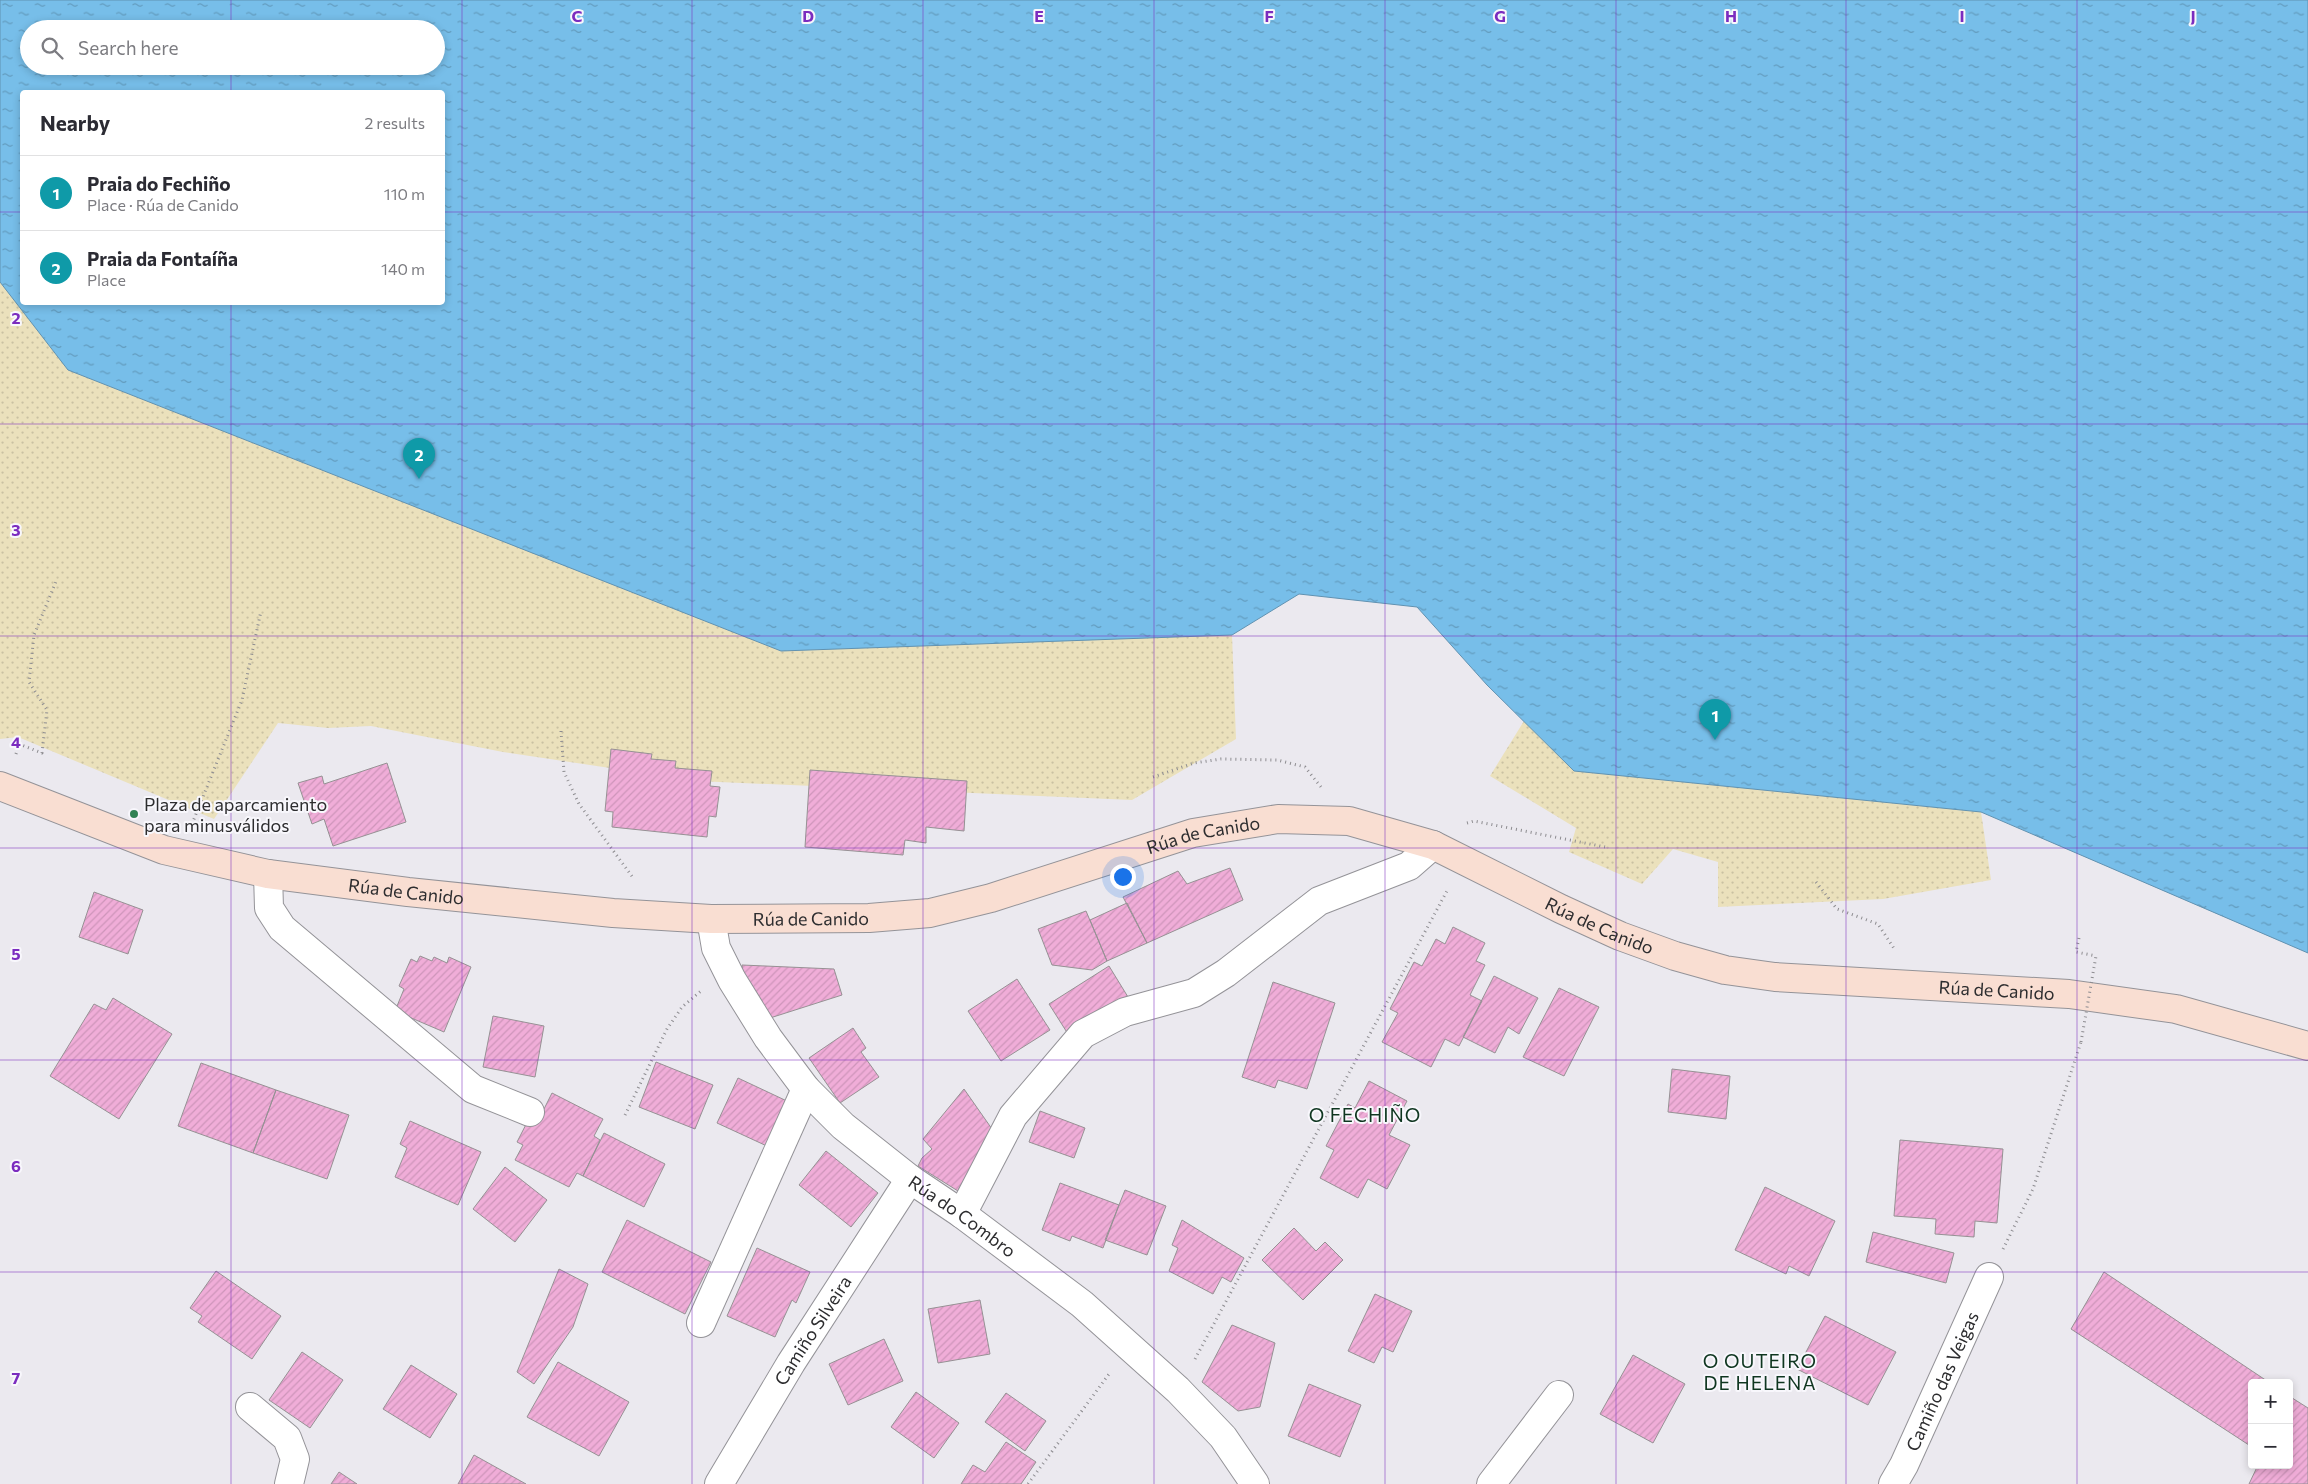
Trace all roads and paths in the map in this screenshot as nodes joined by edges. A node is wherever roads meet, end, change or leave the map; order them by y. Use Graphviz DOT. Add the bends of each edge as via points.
graph roads {
  1 [pos="57,579"];
  2 [pos="261,611"];
  3 [pos="562,731"];
  4 [pos="16,754"];
  5 [pos="1154,777"];
  6 [pos="0,786"];
  7 [pos="1323,789"];
  8 [pos="191,825"];
  9 [pos="1461,826"];
  10 [pos="1434,845"];
  11 [pos="1605,847"];
  12 [pos="268,874"];
  13 [pos="634,879"];
  14 [pos="1816,882"];
  15 [pos="1446,894"];
  16 [pos="712,919"];
  17 [pos="2079,938"];
  18 [pos="1896,952"];
  19 [pos="707,986"];
  20 [pos="2308,1046"];
  21 [pos="806,1090"];
  22 [pos="530,1112"];
  23 [pos="625,1116"];
  24 [pos="910,1179"];
  25 [pos="962,1214"];
  26 [pos="1989,1276"];
  27 [pos="701,1323"];
  28 [pos="1191,1366"];
  29 [pos="1113,1369"];
  30 [pos="1559,1395"];
  31 [pos="250,1407"];
  32 [pos="289,1484"];
  33 [pos="719,1484"];
  34 [pos="1028,1484"];
  35 [pos="1255,1484"];
  36 [pos="1491,1484"];
  37 [pos="1893,1484"];
  1 -- 4 [label="path" via="34,635 29,682 47,710 42,753 19,744"];
  2 -- 8 [label="path" via="242,700"];
  3 -- 13 [label="path" via="564,772 579,804"];
  5 -- 7 [label="path" via="1194,763 1220,759 1277,760 1304,767"];
  6 -- 12 [label="main road, Rúa de Canido" via="164,850"];
  9 -- 11 [label="path" via="1474,821"];
  10 -- 16 [label="main road, Rúa de Canido" via="1349,821 1278,819 1193,832 991,898 930,913 869,918"];
  10 -- 20 [label="main road, Rúa de Canido" via="1620,936 1725,970 1775,977 2079,996 2176,1009"];
  10 -- 25 [label="street" via="1409,866 1319,901 1226,973 1194,993 1125,1012 1083,1034 1013,1116"];
  12 -- 16 [label="main road, Rúa de Canido" via="613,913"];
  12 -- 22 [label="street" via="269,908 282,928 473,1089"];
  14 -- 18 [label="path" via="1837,909 1878,924"];
  15 -- 28 [label="path"];
  16 -- 21 [label="street, Rúa do Combro" via="716,948 732,980 768,1038"];
  17 -- 26 [label="path, bridge" via="2076,952 2096,956 2081,1042 2033,1189"];
  19 -- 23 [label="path" via="682,1007 667,1029"];
  21 -- 24 [label="street, Rúa do Combro" via="843,1126"];
  21 -- 27 [label="street"];
  24 -- 25 [label="street, Rúa do Combro"];
  24 -- 33 [label="street, Camiño Silveira" via="791,1363"];
  25 -- 35 [label="street, Rúa do Combro" via="1082,1304 1178,1390 1223,1437"];
  26 -- 37 [label="street, Camiño das Veigas"];
  29 -- 34 [label="path"];
  30 -- 36 [label="street"];
  31 -- 32 [label="street" via="287,1438 295,1459"];
}
